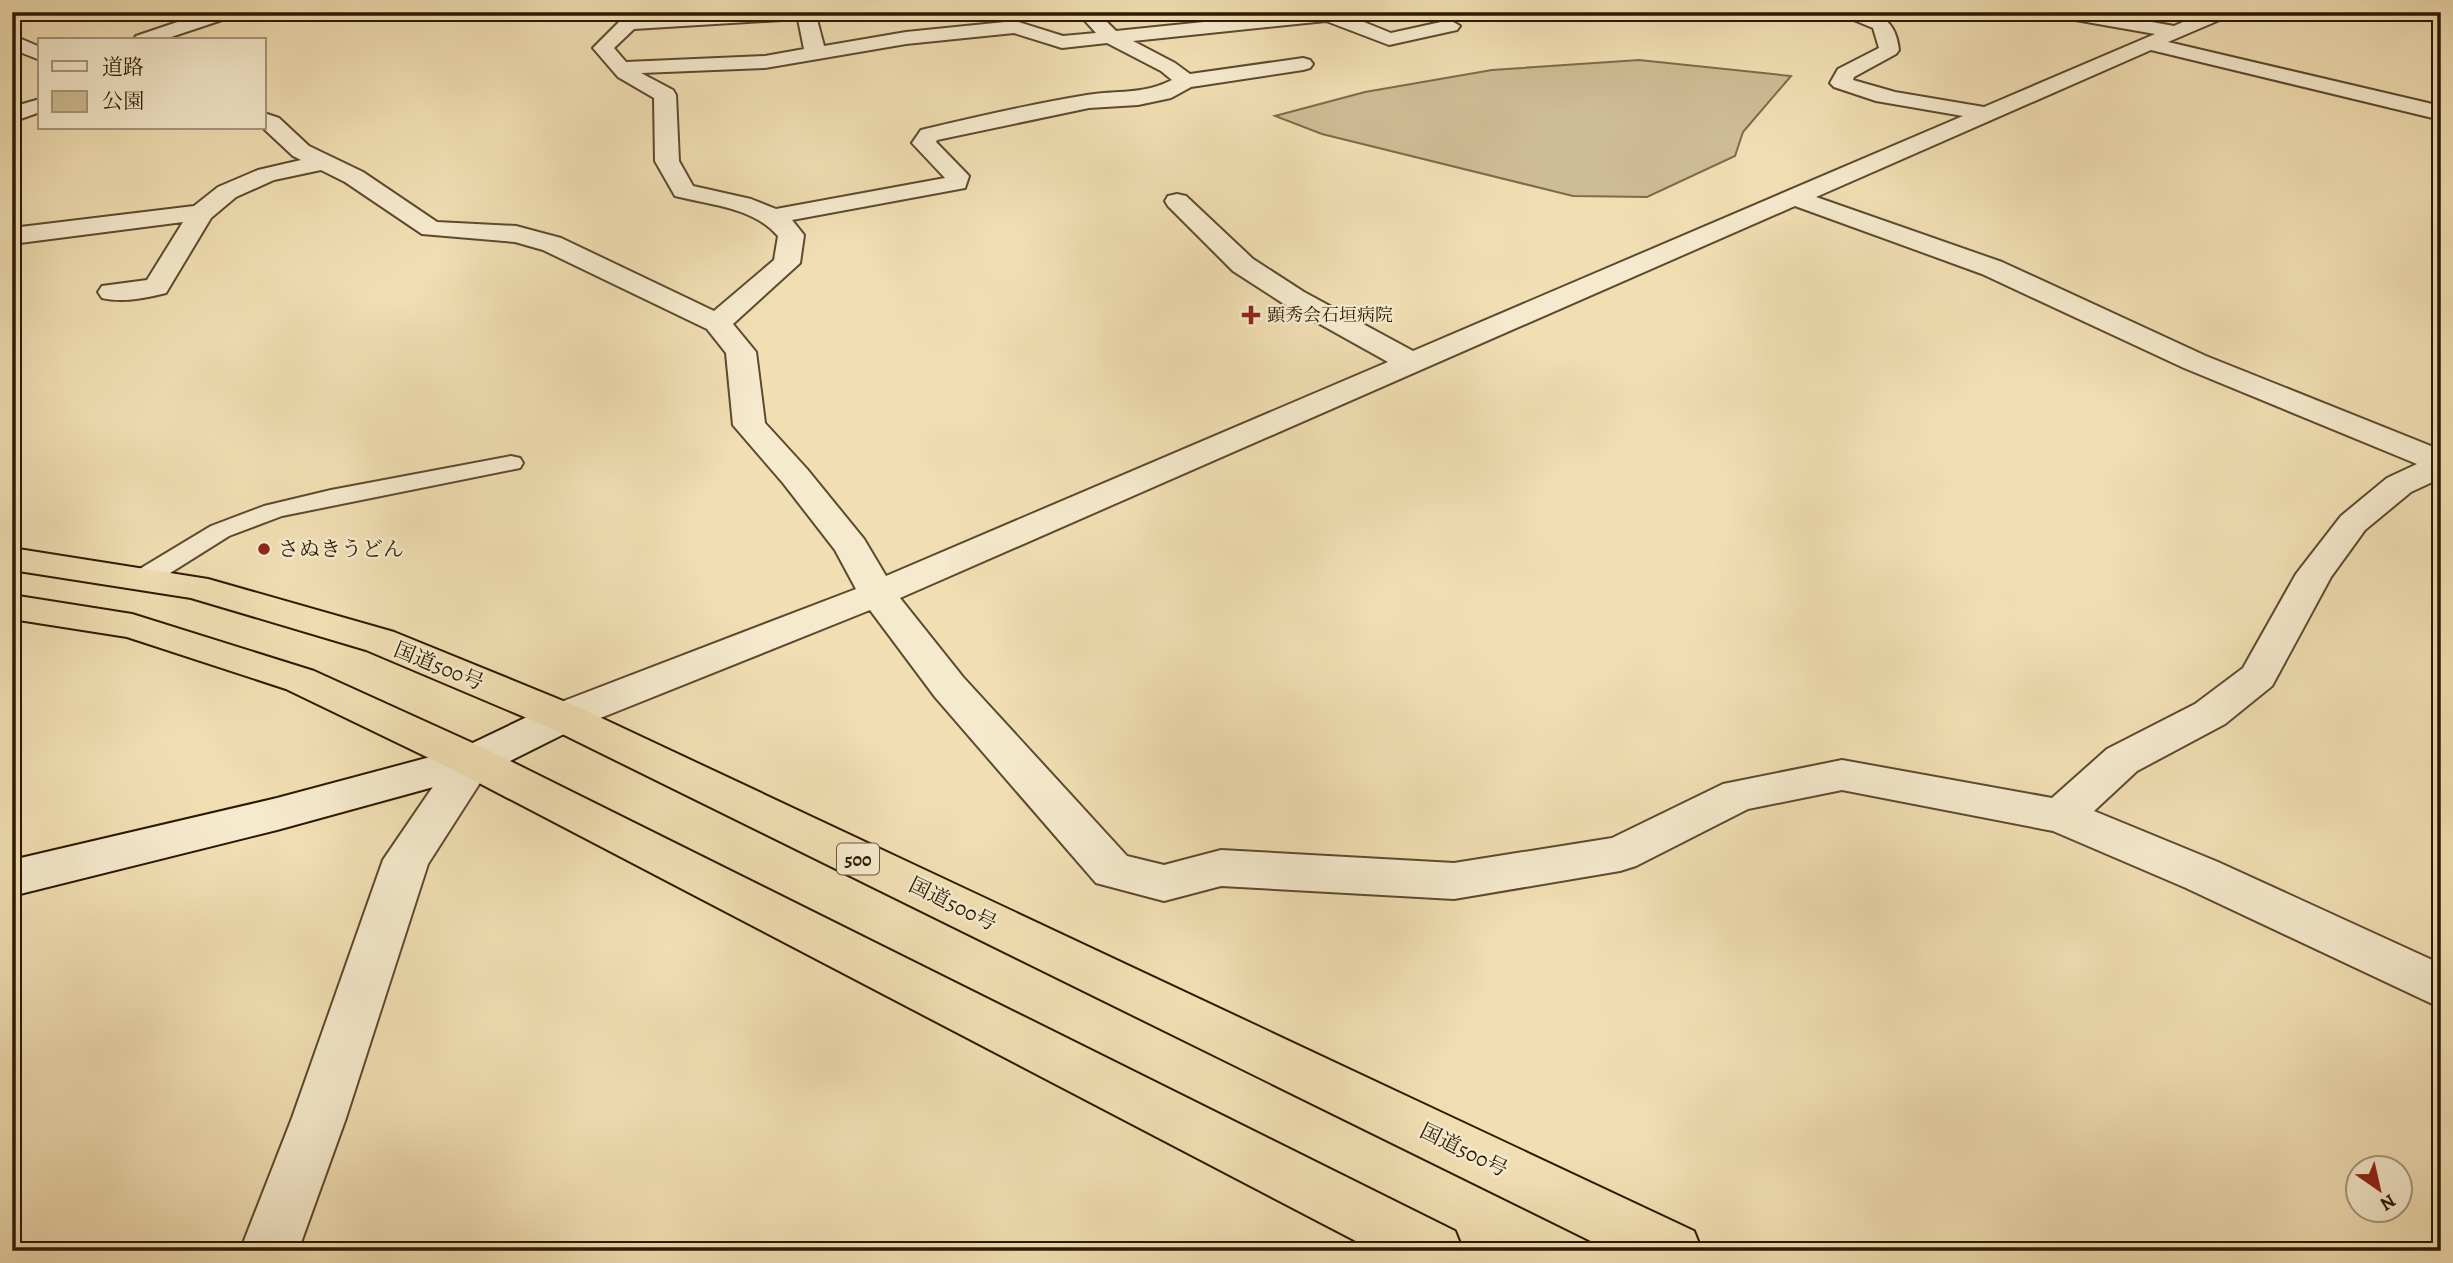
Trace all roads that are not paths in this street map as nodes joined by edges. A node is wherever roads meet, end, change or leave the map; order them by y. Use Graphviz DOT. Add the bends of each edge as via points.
graph roads {
  1 [pos="227,12"];
  2 [pos="1086,12"];
  3 [pos="1362,12"];
  4 [pos="1414,12"];
  5 [pos="1851,12"];
  6 [pos="2064,12"];
  7 [pos="2222,12"];
  8 [pos="1330,16"];
  9 [pos="636,18"];
  10 [pos="1225,19"];
  11 [pos="149,38"];
  12 [pos="1112,38"];
  13 [pos="2163,38"];
  14 [pos="12,41"];
  15 [pos="815,52"];
  16 [pos="38,53"];
  17 [pos="1303,64"];
  18 [pos="620,68"];
  19 [pos="1186,80"];
  20 [pos="38,106"];
  21 [pos="2441,113"];
  22 [pos="1987,114"];
  23 [pos="12,115"];
  24 [pos="266,121"];
  25 [pos="324,163"];
  26 [pos="1796,198"];
  27 [pos="1177,201"];
  28 [pos="201,213"];
  29 [pos="772,218"];
  30 [pos="12,236"];
  31 [pos="112,292"];
  32 [pos="717,323"];
  33 [pos="1413,363"];
  34 [pos="511,463"];
  35 [pos="2441,464"];
  36 [pos="12,559"];
  37 [pos="142,579"];
  38 [pos="877,594"];
  39 [pos="12,607"];
  40 [pos="563,717"];
  41 [pos="473,761"];
  42 [pos="2061,816"];
  43 [pos="12,878"];
  44 [pos="2441,987"];
  45 [pos="268,1251"];
  46 [pos="1434,1251"];
  47 [pos="1673,1251"];
  1 -- 11 [label="street"];
  2 -- 12 [label="street"];
  3 -- 8 [label="street"];
  4 -- 8 [label="street" via="1450,26 1389,39"];
  5 -- 22 [label="street" via="1881,24 1889,50 1845,73 1842,83 1869,95"];
  6 -- 13 [label="street"];
  7 -- 13 [label="street"];
  8 -- 10 [label="street"];
  9 -- 15 [label="street" via="806,13"];
  9 -- 18 [label="street" via="603,48"];
  10 -- 12 [label="street"];
  12 -- 15 [label="street" via="1062,42 1015,27"];
  12 -- 19 [label="street"];
  13 -- 21 [label="street"];
  13 -- 22 [label="street"];
  14 -- 16 [label="street"];
  15 -- 18 [label="street" via="765,62"];
  17 -- 19 [label="street"];
  18 -- 29 [label="street" via="665,95 667,161 684,191 745,206"];
  19 -- 29 [label="street" via="1163,93 1138,99 1088,101 929,135 924,144 957,176 956,183 831,203"];
  20 -- 23 [label="street"];
  22 -- 26 [label="street"];
  24 -- 25 [label="street" via="301,151"];
  25 -- 28 [label="street" via="266,175 227,192"];
  25 -- 32 [label="street" via="354,177 431,229 516,234 552,244"];
  26 -- 33 [label="street"];
  26 -- 35 [label="street" via="1993,268 2195,362 2381,435"];
  27 -- 33 [label="street" via="1243,265"];
  28 -- 30 [label="street"];
  28 -- 31 [label="street" via="156,286"];
  29 -- 32 [label="street" via="783,223 791,235 787,263"];
  32 -- 38 [label="street" via="741,352 749,425 850,547"];
  33 -- 38 [label="street"];
  34 -- 37 [label="lane" via="273,511 220,531"];
  35 -- 42 [label="street" via="2399,485 2353,523 2314,574 2258,677 2210,714 2122,760"];
  36 -- 37 [label="highway, 国道500号 / 500"];
  37 -- 40 [label="highway, 国道500号 / 500" via="195,587 380,641"];
  38 -- 40 [label="street"];
  38 -- 42 [label="street" via="950,687 1112,870 1164,883 1222,868 1454,881 1620,854 1738,795 1842,775"];
  39 -- 41 [label="highway" via="132,626 300,680"];
  40 -- 41 [label="street"];
  40 -- 47 [label="highway, 国道500号 / 500"];
  41 -- 43 [label="street"];
  41 -- 45 [label="street" via="406,860 319,1118"];
  41 -- 46 [label="highway"];
  42 -- 44 [label="street" via="2202,875"];
}
